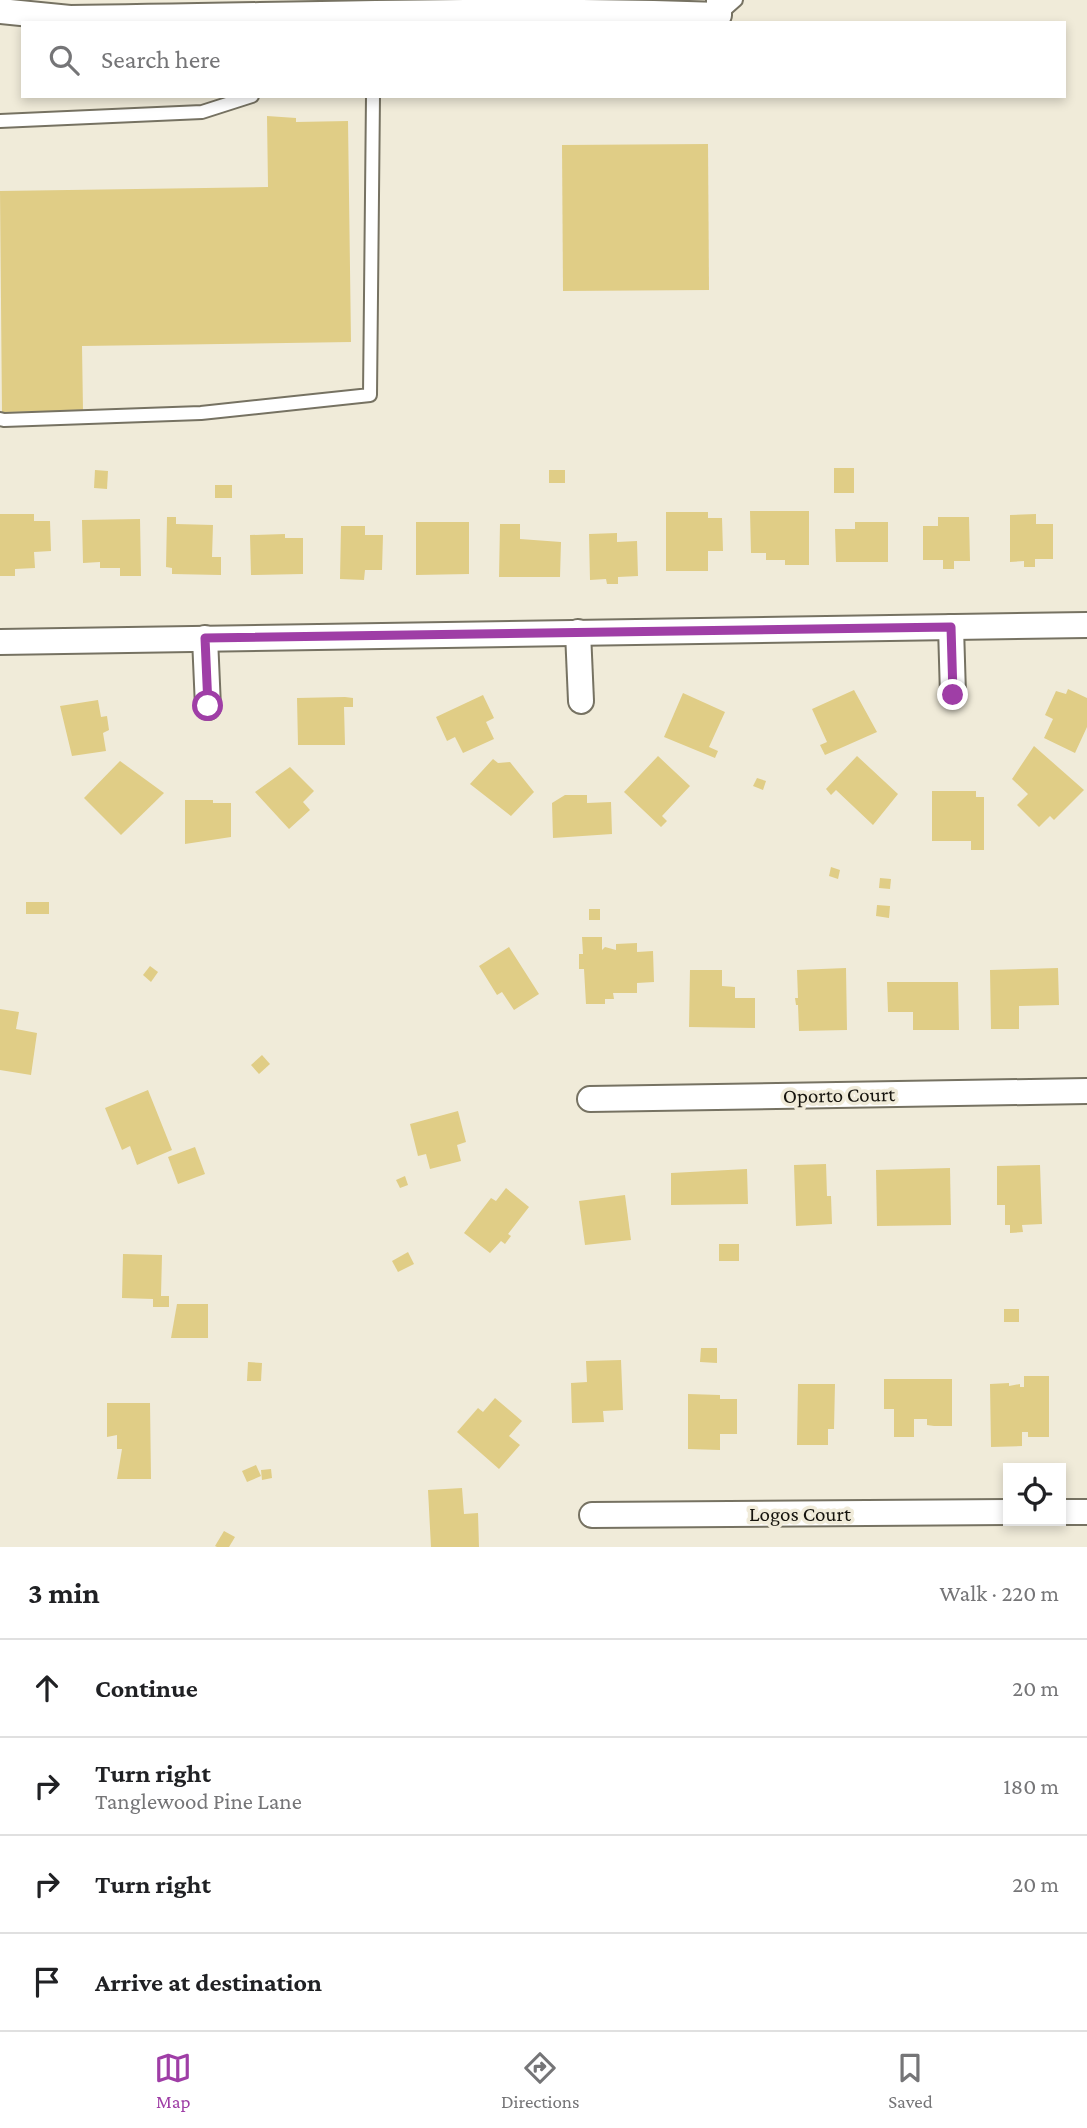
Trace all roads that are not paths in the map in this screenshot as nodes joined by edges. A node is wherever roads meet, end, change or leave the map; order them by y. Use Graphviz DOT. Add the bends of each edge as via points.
graph roads {
  1 [pos="724,5"];
  2 [pos="191,8"];
  3 [pos="0,11"];
  4 [pos="375,18"];
  5 [pos="246,98"];
  6 [pos="373,98"];
  7 [pos="0,121"];
  8 [pos="0,419"];
  9 [pos="1087,625"];
  10 [pos="951,627"];
  11 [pos="578,632"];
  12 [pos="205,638"];
  13 [pos="0,642"];
  14 [pos="953,695"];
  15 [pos="581,701"];
  16 [pos="208,706"];
  17 [pos="1087,1091"];
  18 [pos="590,1099"];
  19 [pos="1003,1512"];
  20 [pos="1066,1512"];
  21 [pos="1087,1512"];
  22 [pos="592,1515"];
  1 -- 4 [label="street"];
  2 -- 3 [label="street" via="70,18"];
  2 -- 4 [label="street"];
  5 -- 7 [label="lane" via="202,112"];
  6 -- 8 [label="lane" via="370,395 201,413"];
  9 -- 10 [label="street"];
  10 -- 11 [label="street"];
  10 -- 14 [label="street"];
  11 -- 12 [label="street"];
  11 -- 15 [label="street"];
  12 -- 13 [label="street"];
  12 -- 16 [label="street"];
  17 -- 18 [label="street, Oporto Court"];
  19 -- 22 [label="street, Logos Court"];
  20 -- 21 [label="street"];
}
